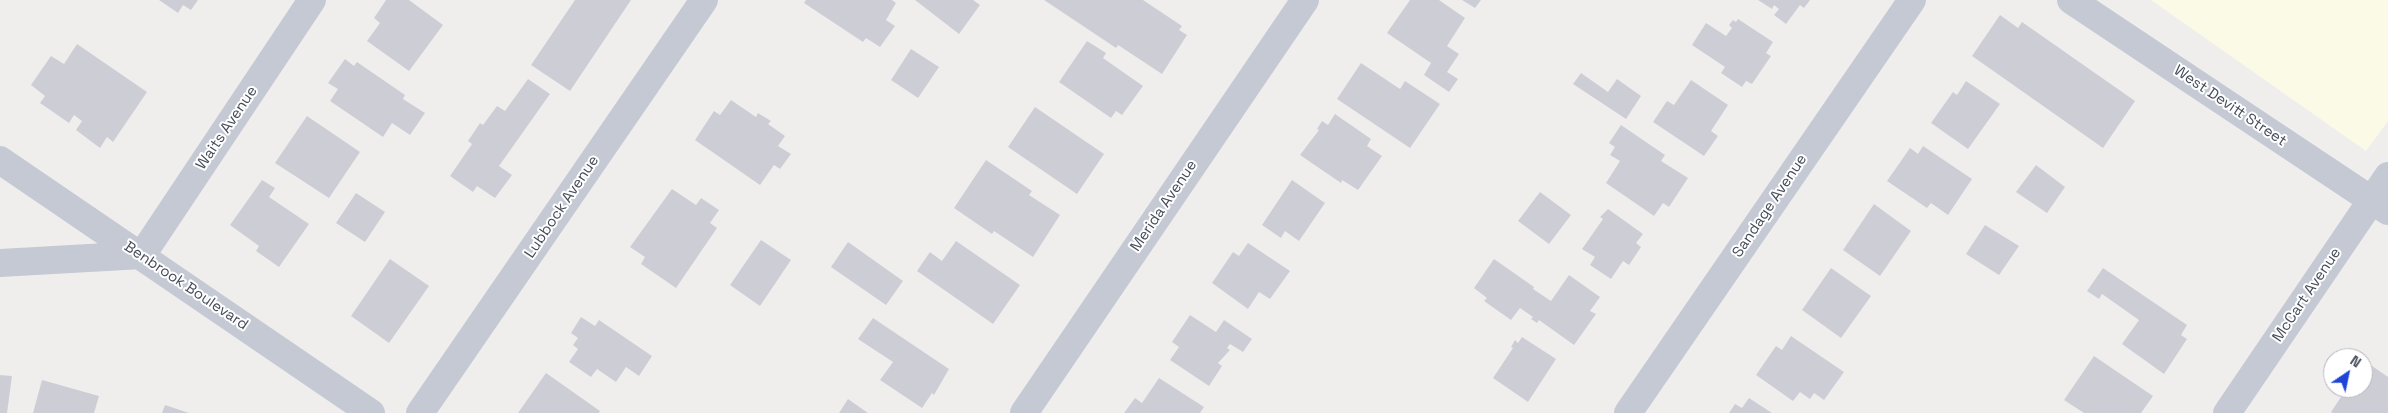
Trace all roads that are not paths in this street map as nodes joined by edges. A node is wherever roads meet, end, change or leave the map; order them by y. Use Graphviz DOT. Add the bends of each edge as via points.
graph roads {
  1 [pos="312,0"];
  2 [pos="704,0"];
  3 [pos="1305,0"];
  4 [pos="1912,0"];
  5 [pos="2071,0"];
  6 [pos="0,160"];
  7 [pos="2388,176"];
  8 [pos="2380,206"];
  9 [pos="142,255"];
  10 [pos="0,263"];
  11 [pos="371,413"];
  12 [pos="420,413"];
  13 [pos="1024,413"];
  14 [pos="1628,413"];
  15 [pos="2227,413"];
  1 -- 9 [label="street, Waits Avenue"];
  2 -- 12 [label="street, Lubbock Avenue"];
  3 -- 13 [label="street, Merida Avenue"];
  4 -- 14 [label="street, Sandage Avenue"];
  5 -- 8 [label="street, West Devitt Street"];
  6 -- 9 [label="street, Benbrook Boulevard"];
  7 -- 8 [label="street, McCart Avenue"];
  8 -- 15 [label="street, McCart Avenue"];
  9 -- 10 [label="street"];
  9 -- 11 [label="street, Benbrook Boulevard"];
}
